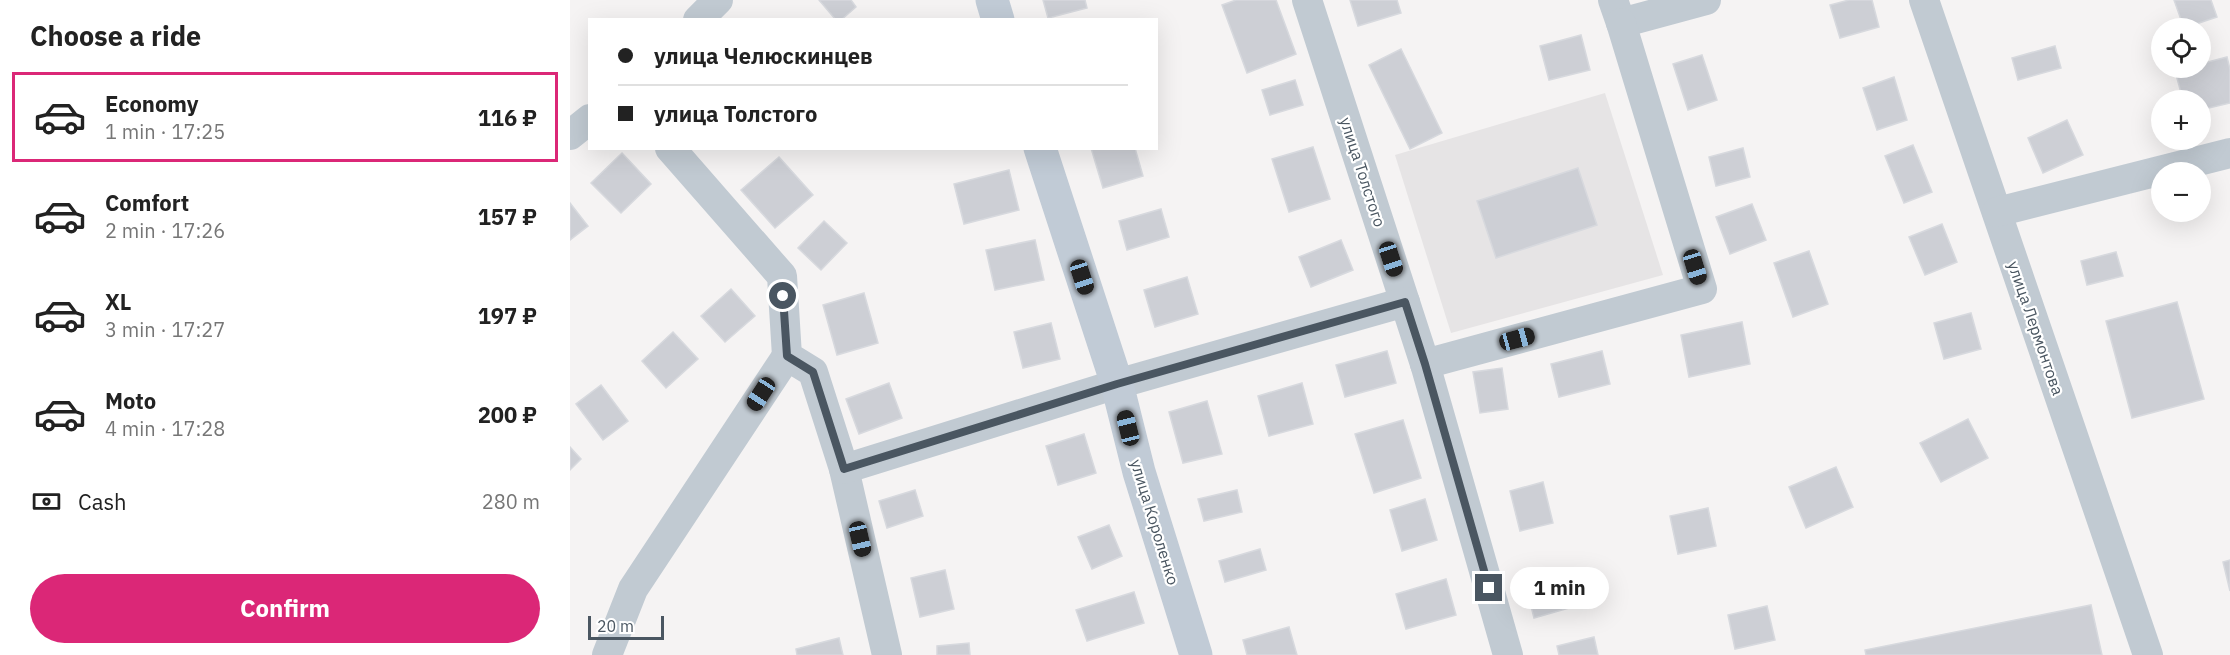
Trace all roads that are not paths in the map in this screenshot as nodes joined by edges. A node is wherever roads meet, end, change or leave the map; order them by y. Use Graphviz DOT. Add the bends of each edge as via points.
graph roads {
  1 [pos="718,0"];
  2 [pos="992,0"];
  3 [pos="1307,0"];
  4 [pos="1706,0"];
  5 [pos="1924,0"];
  6 [pos="1617,11"];
  7 [pos="700,18"];
  8 [pos="997,18"];
  9 [pos="588,121"];
  10 [pos="570,135"];
  11 [pos="672,150"];
  12 [pos="1041,150"];
  13 [pos="2230,153"];
  14 [pos="1996,212"];
  15 [pos="1405,302"];
  16 [pos="787,356"];
  17 [pos="1425,364"];
  18 [pos="1117,384"];
  19 [pos="844,469"];
  20 [pos="607,655"];
  21 [pos="887,655"];
  22 [pos="1196,655"];
  23 [pos="1508,655"];
  24 [pos="2148,655"];
  1 -- 7 [label="street"];
  2 -- 8 [label="street"];
  3 -- 15 [label="street, улица Толстого"];
  4 -- 6 [label="street"];
  5 -- 14 [label="street, улица Лермонтова"];
  6 -- 17 [label="street" via="1702,289"];
  9 -- 10 [label="street"];
  11 -- 16 [label="street" via="782,276"];
  12 -- 18 [label="street, улица Короленко"];
  13 -- 14 [label="street"];
  14 -- 24 [label="street, улица Лермонтова"];
  15 -- 17 [label="street, улица Толстого"];
  15 -- 18 [label="street"];
  16 -- 19 [label="street" via="813,372"];
  16 -- 20 [label="street" via="633,589"];
  17 -- 23 [label="street, улица Толстого"];
  18 -- 19 [label="street"];
  18 -- 22 [label="street, улица Короленко" via="1139,472"];
  19 -- 21 [label="street"];
}
